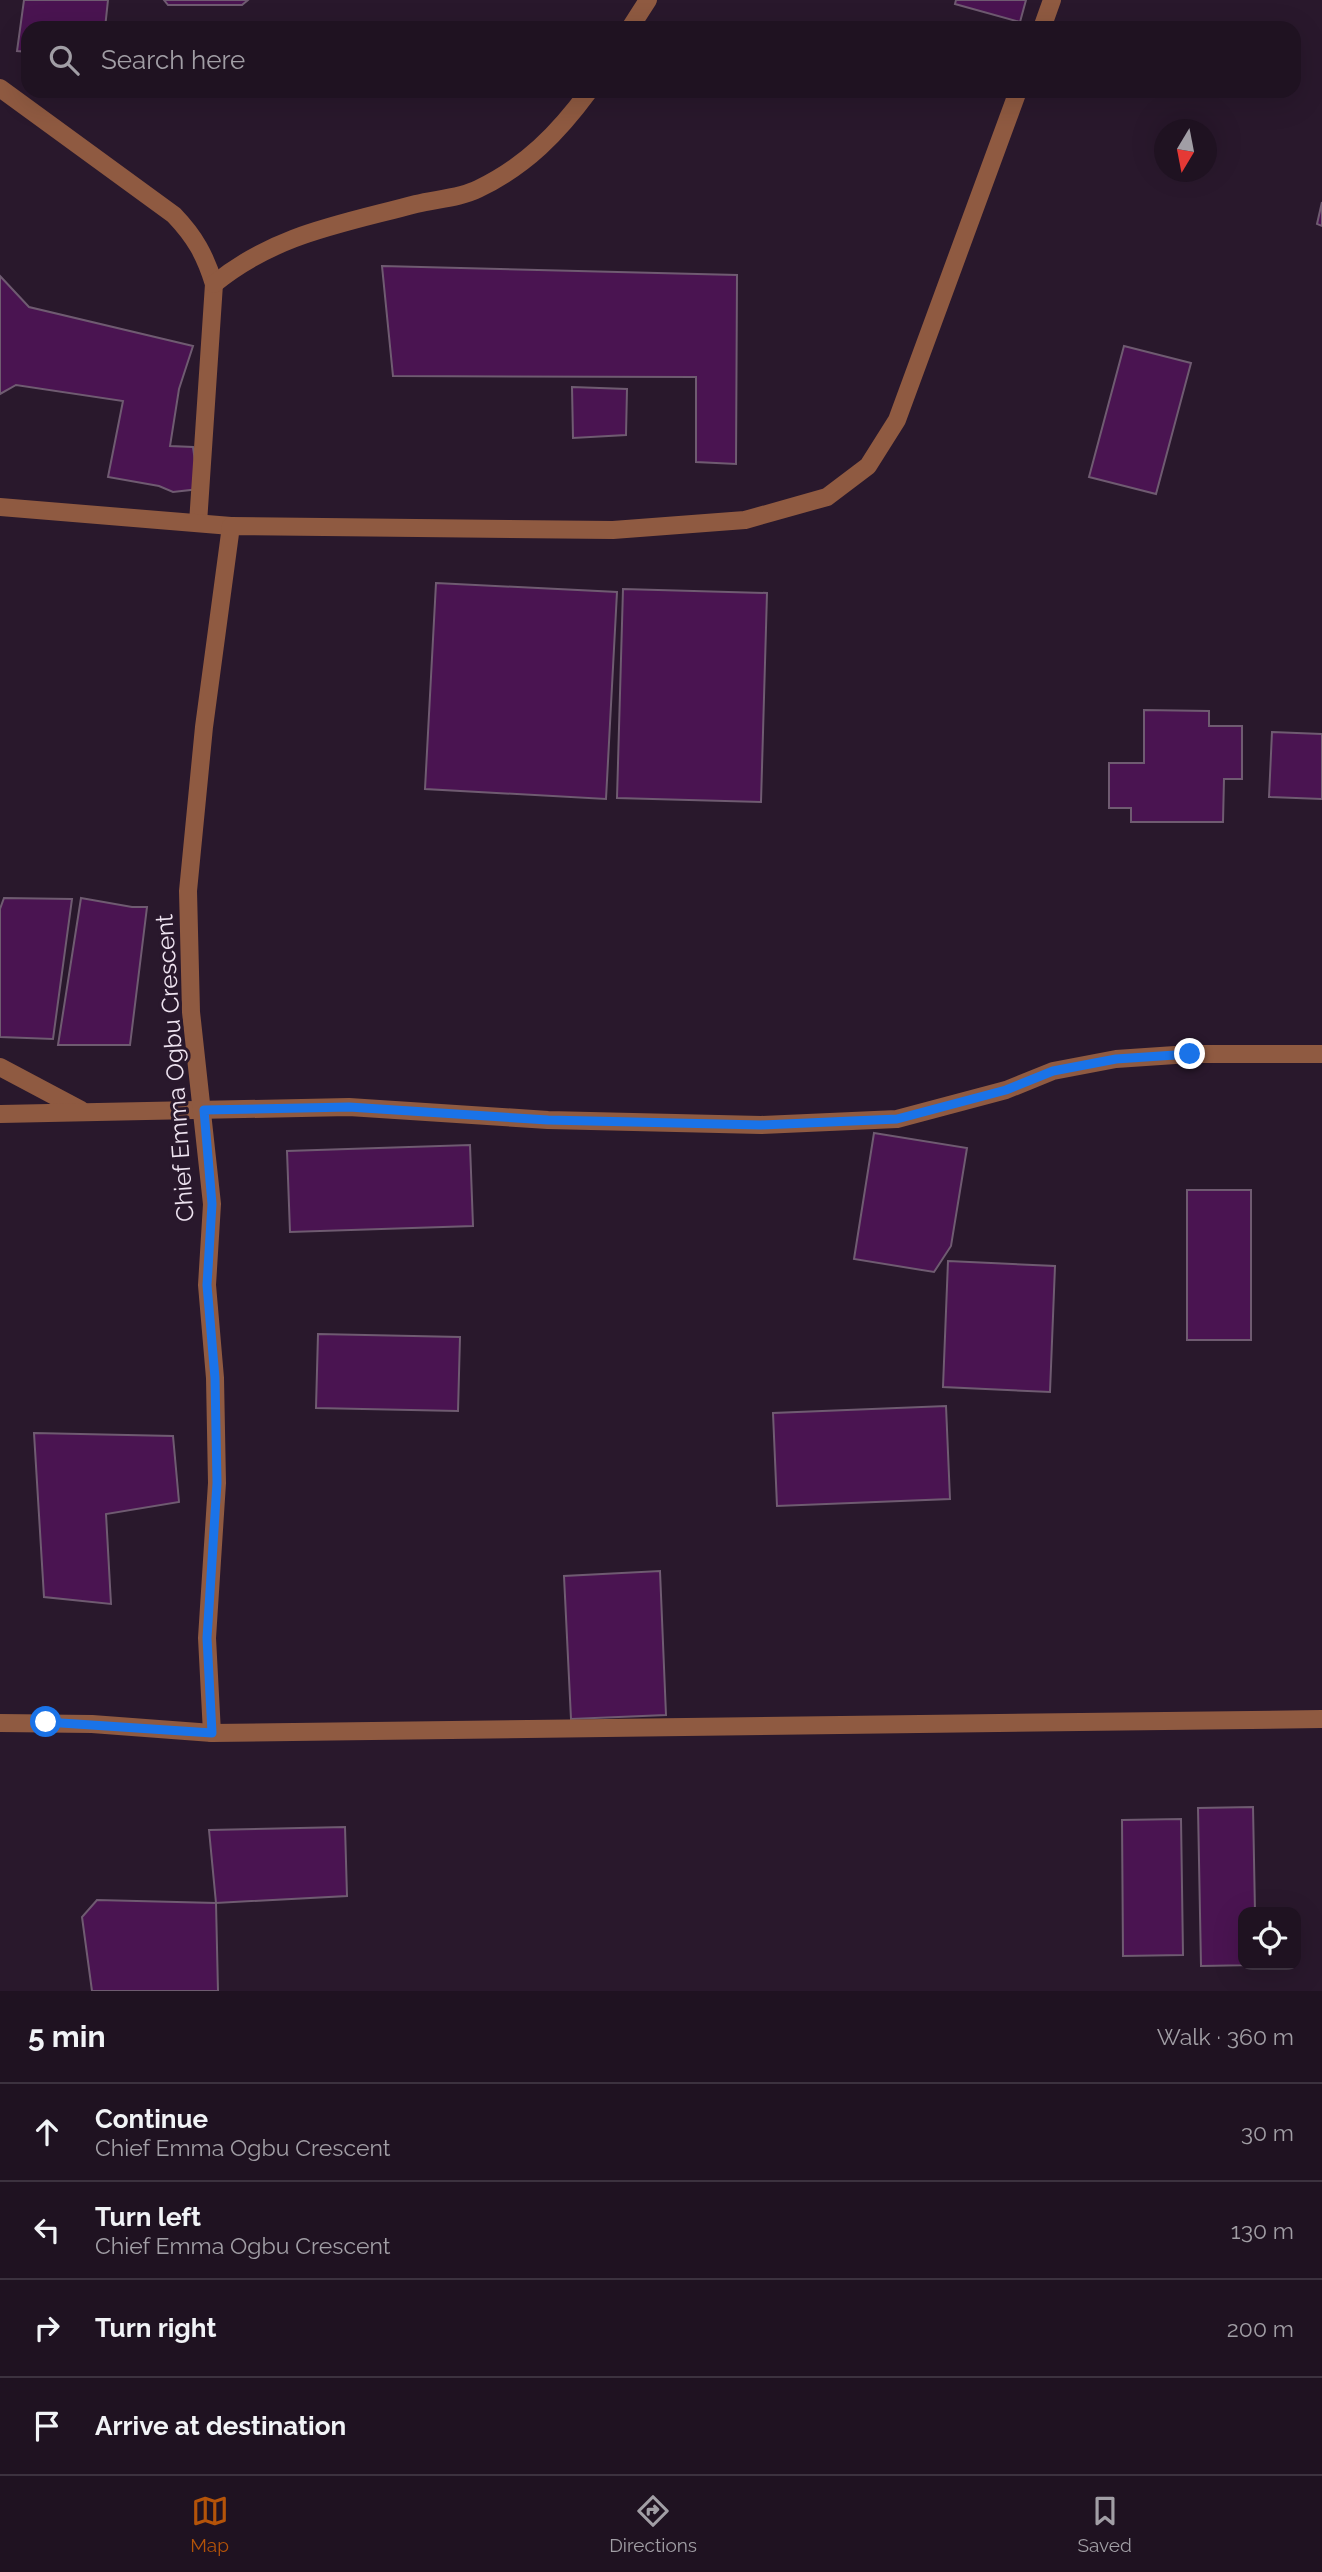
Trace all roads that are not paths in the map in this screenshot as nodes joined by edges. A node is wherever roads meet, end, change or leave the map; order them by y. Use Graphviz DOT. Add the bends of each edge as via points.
graph roads {
  1 [pos="648,0"];
  2 [pos="1052,0"];
  3 [pos="634,21"];
  4 [pos="1044,21"];
  5 [pos="0,88"];
  6 [pos="584,98"];
  7 [pos="1015,98"];
  8 [pos="214,284"];
  9 [pos="0,507"];
  10 [pos="198,523"];
  11 [pos="231,526"];
  12 [pos="1322,1054"];
  13 [pos="0,1067"];
  14 [pos="204,1110"];
  15 [pos="84,1112"];
  16 [pos="0,1114"];
  17 [pos="1322,1719"];
  18 [pos="0,1723"];
  19 [pos="212,1733"];
  1 -- 3 [label="street"];
  2 -- 4 [label="street"];
  5 -- 8 [label="street" via="174,215 195,237"];
  6 -- 8 [label="street" via="559,131 522,164 476,190 291,238 243,261"];
  7 -- 11 [label="street" via="897,420 868,466 828,497 745,520 613,530"];
  8 -- 10 [label="street"];
  9 -- 10 [label="street"];
  10 -- 11 [label="street"];
  11 -- 14 [label="street, Chief Emma Ogbu Crescent" via="188,879 191,1012"];
  12 -- 14 [label="street" via="1116,1059 1053,1071 1006,1090 897,1119 761,1125 548,1120 349,1107"];
  13 -- 15 [label="street"];
  14 -- 15 [label="street"];
  14 -- 19 [label="street, Chief Emma Ogbu Crescent" via="212,1204 207,1285 217,1483 207,1638"];
  15 -- 16 [label="street"];
  17 -- 19 [label="street"];
  18 -- 19 [label="street"];
}
